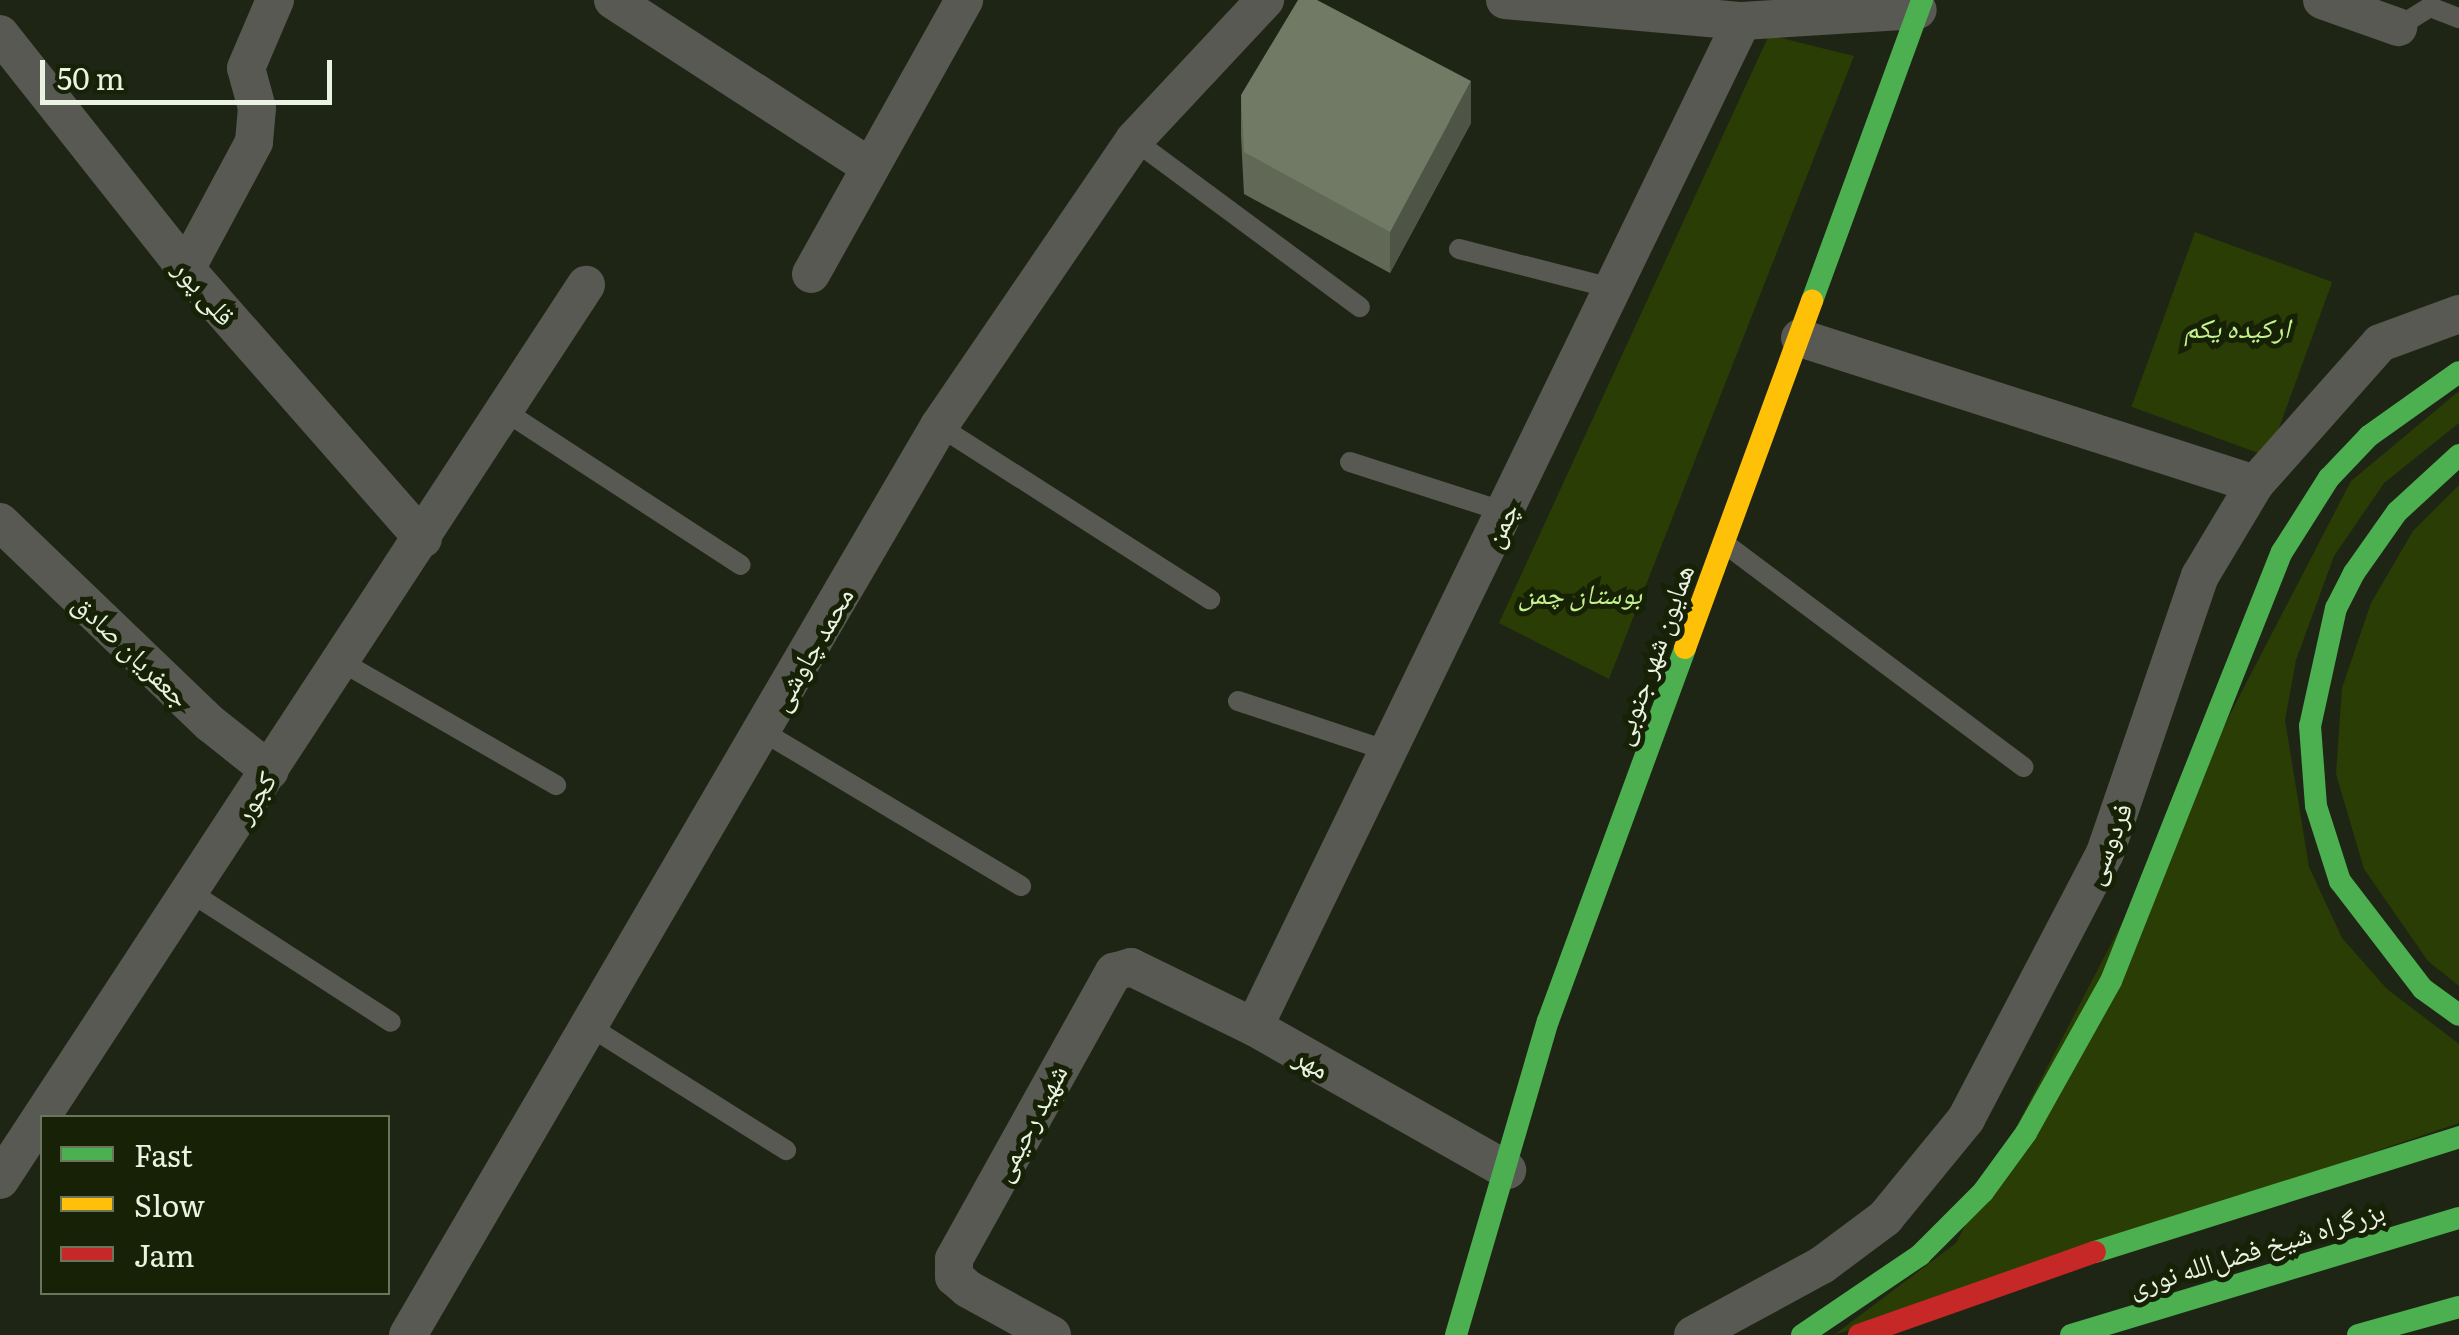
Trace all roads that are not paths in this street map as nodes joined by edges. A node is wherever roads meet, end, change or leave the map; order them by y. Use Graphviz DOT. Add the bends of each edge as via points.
graph roads {
  1 [pos="276,0"];
  2 [pos="612,0"];
  3 [pos="964,0"];
  4 [pos="1266,0"];
  5 [pos="1505,0"];
  6 [pos="2322,0"];
  7 [pos="1920,5"];
  8 [pos="2459,18"];
  9 [pos="1742,20"];
  10 [pos="2398,27"];
  11 [pos="0,34"];
  12 [pos="1134,140"];
  13 [pos="870,168"];
  14 [pos="1459,249"];
  15 [pos="186,269"];
  16 [pos="811,274"];
  17 [pos="586,285"];
  18 [pos="1611,288"];
  19 [pos="1360,307"];
  20 [pos="2459,314"];
  21 [pos="1800,338"];
  22 [pos="2459,372"];
  23 [pos="506,412"];
  24 [pos="939,426"];
  25 [pos="2459,455"];
  26 [pos="1350,462"];
  27 [pos="2255,484"];
  28 [pos="1506,512"];
  29 [pos="0,522"];
  30 [pos="423,539"];
  31 [pos="1724,543"];
  32 [pos="741,565"];
  33 [pos="1210,599"];
  34 [pos="342,662"];
  35 [pos="1238,700"];
  36 [pos="762,731"];
  37 [pos="1388,751"];
  38 [pos="2023,767"];
  39 [pos="270,771"];
  40 [pos="556,785"];
  41 [pos="1021,886"];
  42 [pos="190,892"];
  43 [pos="1114,972"];
  44 [pos="2459,1016"];
  45 [pos="390,1022"];
  46 [pos="589,1026"];
  47 [pos="1254,1027"];
  48 [pos="53,1115"];
  49 [pos="2459,1137"];
  50 [pos="35,1144"];
  51 [pos="786,1150"];
  52 [pos="1507,1170"];
  53 [pos="0,1180"];
  54 [pos="2459,1218"];
  55 [pos="2459,1307"];
  56 [pos="415,1333"];
  57 [pos="1052,1335"];
  58 [pos="1456,1335"];
  59 [pos="1693,1335"];
  60 [pos="1802,1335"];
  61 [pos="1859,1335"];
  62 [pos="2071,1335"];
  63 [pos="2358,1335"];
  1 -- 15 [label="street" via="246,68 257,108 254,142"];
  2 -- 13 [label="street"];
  3 -- 13 [label="street"];
  4 -- 12 [label="street, محمد چاوشی"];
  5 -- 9 [label="street"];
  6 -- 10 [label="street"];
  7 -- 9 [label="street"];
  7 -- 21 [label="main road, همایون‌ شهر جنوبی"];
  8 -- 10 [label="lane" via="2430,7"];
  9 -- 18 [label="street, چمن"];
  11 -- 15 [label="street, قلی پور"];
  12 -- 19 [label="lane"];
  12 -- 24 [label="street, محمد چاوشی"];
  13 -- 16 [label="street"];
  14 -- 18 [label="lane"];
  15 -- 30 [label="street, قلی پور"];
  17 -- 23 [label="street, کجور"];
  18 -- 28 [label="street, چمن"];
  20 -- 27 [label="street, فردوسی" via="2380,343"];
  21 -- 27 [label="street"];
  21 -- 31 [label="main road, همایون‌ شهر جنوبی"];
  22 -- 60 [label="main road" via="2409,403 2328,478 2282,552 2111,981 2026,1133 1983,1192 1920,1255"];
  23 -- 30 [label="street, کجور"];
  23 -- 32 [label="lane"];
  24 -- 33 [label="lane"];
  24 -- 36 [label="street, محمد چاوشی"];
  25 -- 44 [label="main road" via="2397,512 2354,573 2336,608 2310,726 2316,806 2340,881 2412,976"];
  26 -- 28 [label="lane"];
  27 -- 59 [label="street, فردوسی" via="2200,576 2105,853 1966,1119 1885,1218 1822,1265"];
  28 -- 37 [label="street, چمن"];
  29 -- 39 [label="street, جعفریان صادق"];
  30 -- 34 [label="street, کجور"];
  31 -- 38 [label="lane"];
  31 -- 52 [label="main road, همایون‌ شهر جنوبی" via="1548,1021"];
  34 -- 39 [label="street, کجور"];
  34 -- 40 [label="lane"];
  35 -- 37 [label="lane"];
  36 -- 41 [label="lane"];
  36 -- 46 [label="street, محمد چاوشی"];
  37 -- 47 [label="street, چمن"];
  39 -- 42 [label="street, کجور"];
  42 -- 45 [label="lane"];
  42 -- 48 [label="street, کجور"];
  43 -- 47 [label="street, مهر" via="1132,967"];
  43 -- 57 [label="street, شهید رحیمی" via="954,1259 954,1277"];
  46 -- 51 [label="lane"];
  46 -- 56 [label="street, محمد چاوشی"];
  47 -- 52 [label="street, مهر"];
  49 -- 61 [label="main road" via="2221,1208"];
  50 -- 53 [label="street, کجور"];
  52 -- 58 [label="main road, همایون‌ شهر جنوبی"];
  54 -- 62 [label="main road, بزرگراه شیخ فضل‌الله نوری"];
  55 -- 63 [label="main road"];
}
